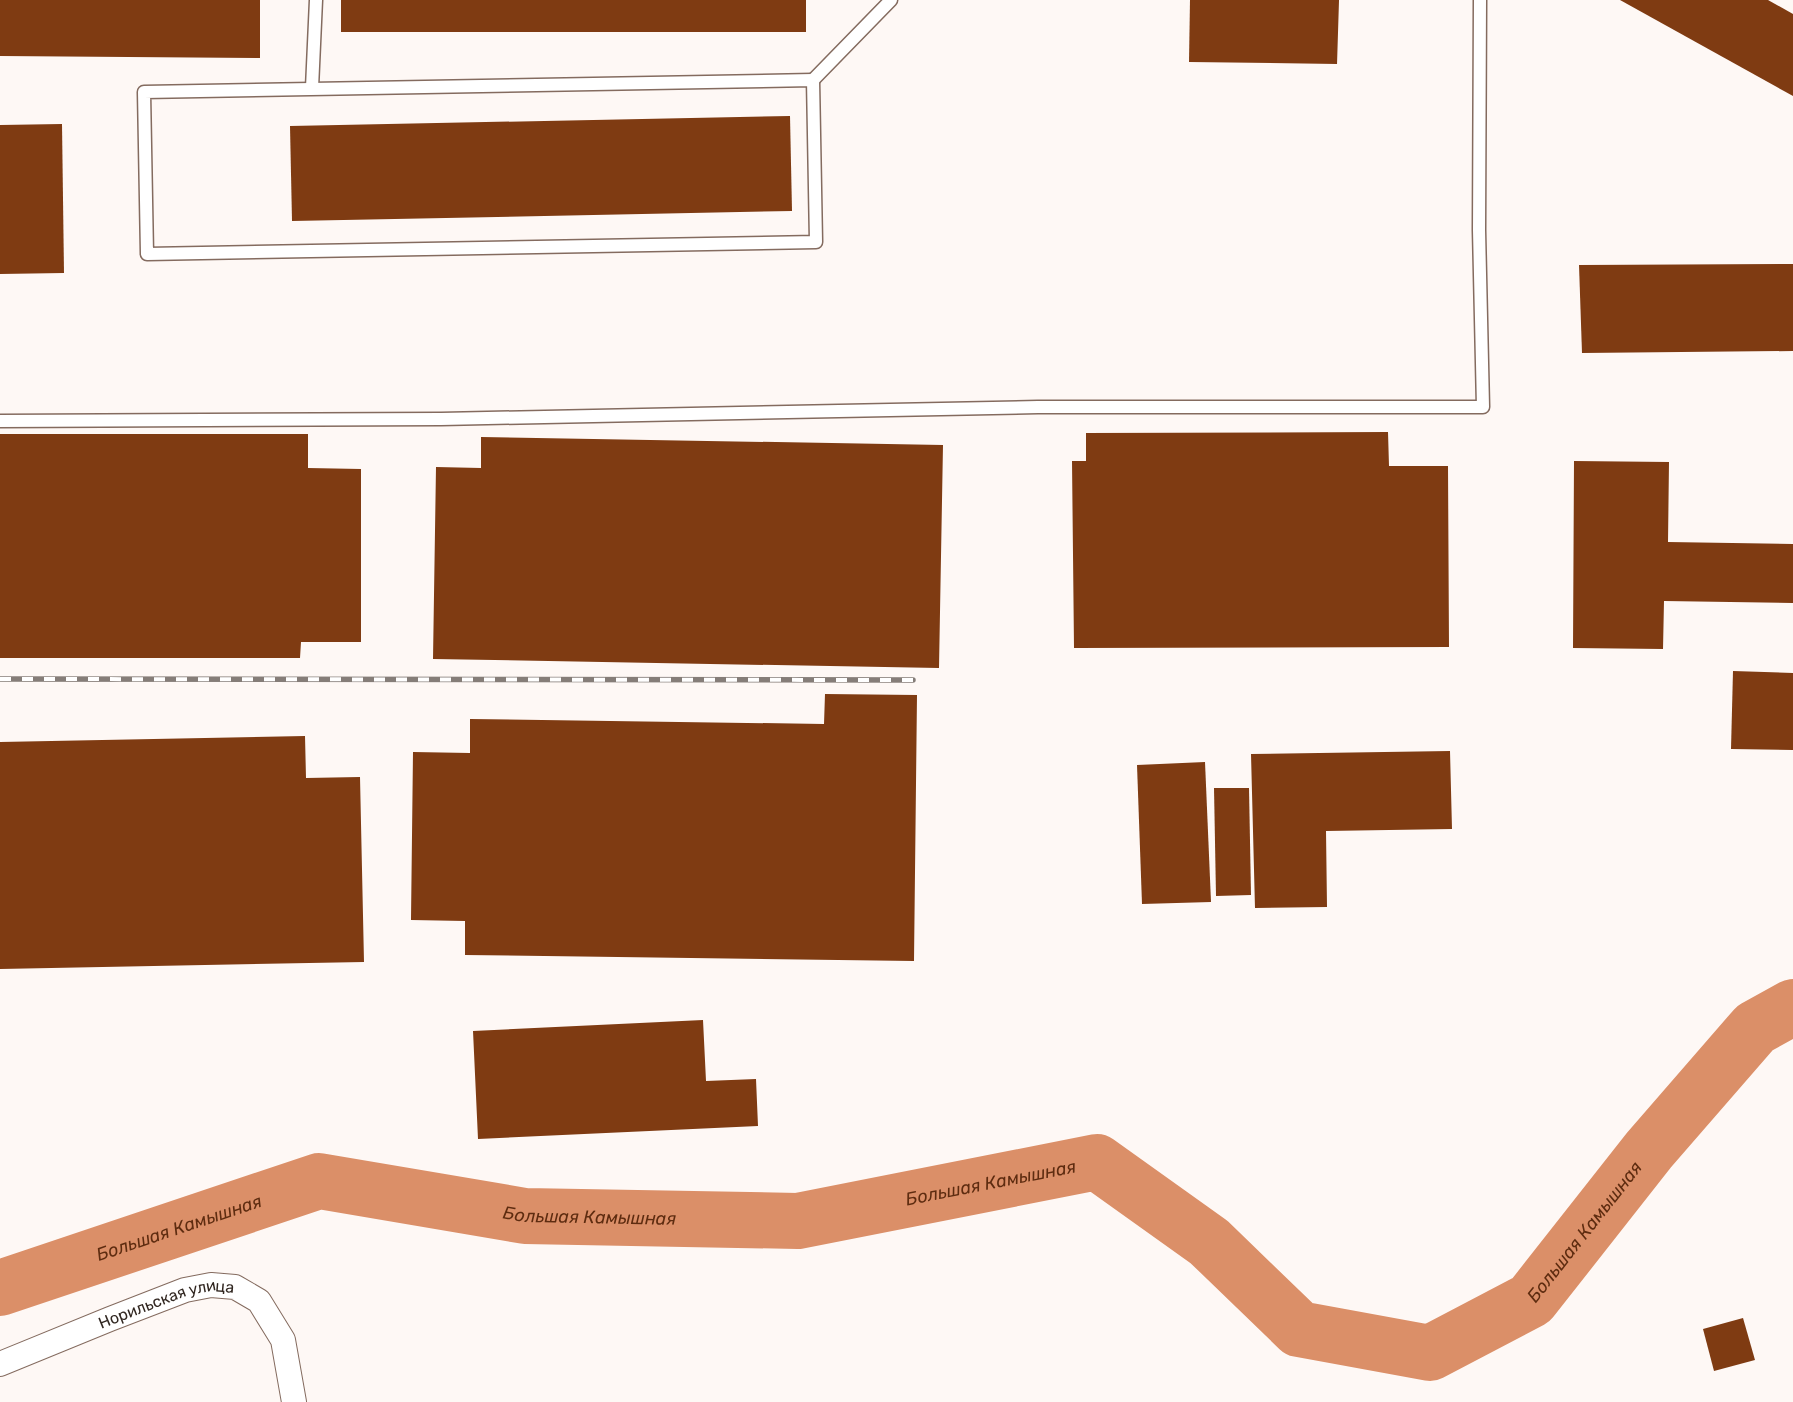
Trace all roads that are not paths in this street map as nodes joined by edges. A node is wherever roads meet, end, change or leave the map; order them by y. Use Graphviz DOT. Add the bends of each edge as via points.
graph roads {
  1 [pos="316,0"];
  2 [pos="891,0"];
  3 [pos="1480,0"];
  4 [pos="813,80"];
  5 [pos="312,88"];
  6 [pos="0,421"];
  7 [pos="0,1364"];
  8 [pos="294,1402"];
  1 -- 5 [label="lane"];
  2 -- 4 [label="lane"];
  3 -- 6 [label="lane" via="1479,230 1483,407 1038,407 441,419"];
  4 -- 5 [label="lane"];
  4 -- 5 [label="lane" via="816,242 147,254 144,92"];
  7 -- 8 [label="street, Норильская улица" via="185,1290 211,1285 235,1287 258,1301 283,1340"];
}
